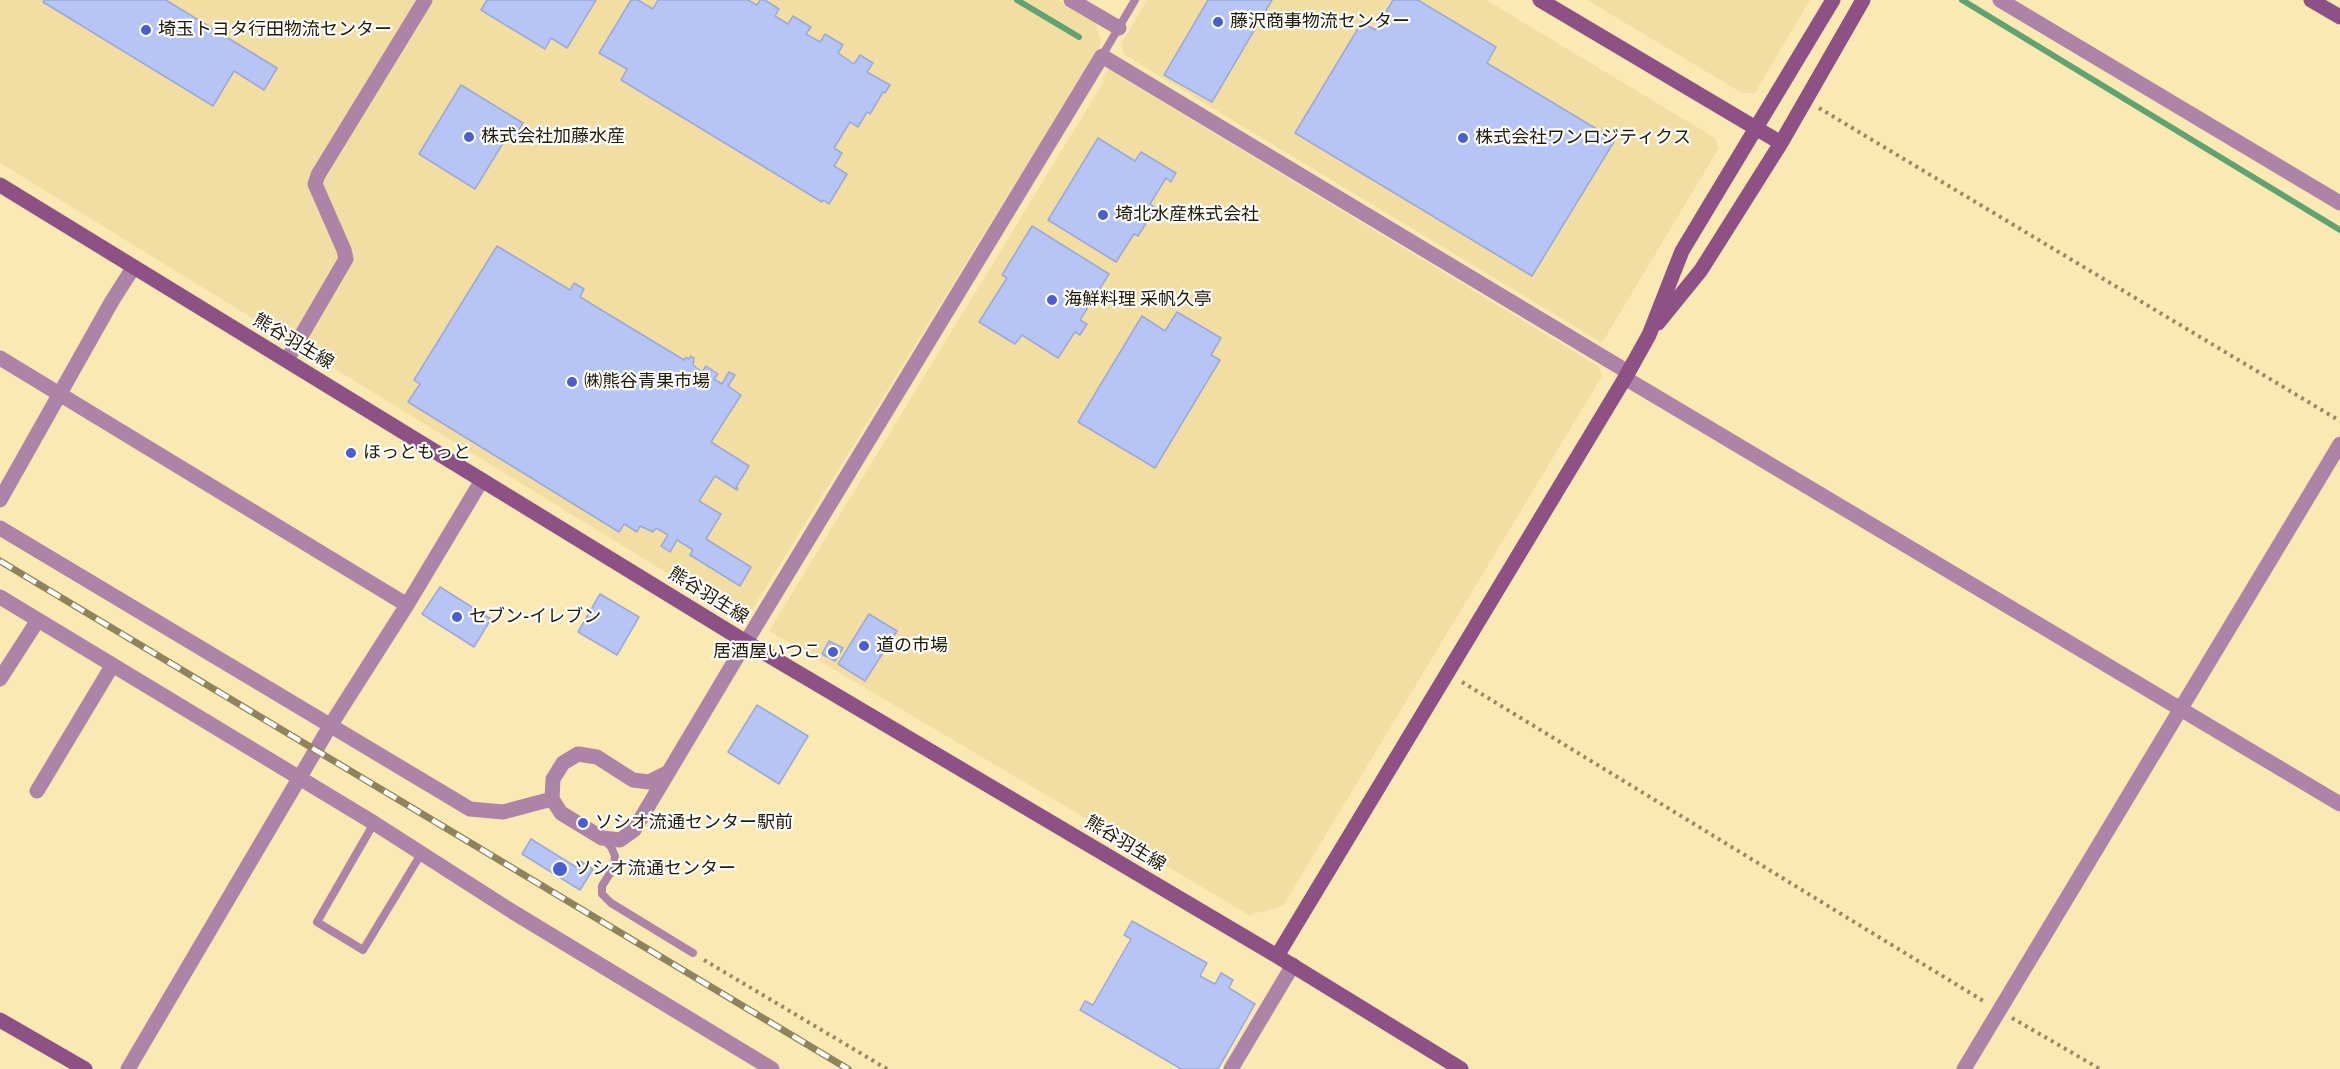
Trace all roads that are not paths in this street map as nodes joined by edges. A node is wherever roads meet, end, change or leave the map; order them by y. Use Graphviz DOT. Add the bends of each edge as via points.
graph roads {
  1 [pos="425,0"];
  2 [pos="1071,0"];
  3 [pos="1135,0"];
  4 [pos="1539,0"];
  5 [pos="1833,0"];
  6 [pos="1863,0"];
  7 [pos="2000,0"];
  8 [pos="2311,0"];
  9 [pos="2340,17"];
  10 [pos="1119,28"];
  11 [pos="1102,56"];
  12 [pos="1757,129"];
  13 [pos="1781,143"];
  14 [pos="0,185"];
  15 [pos="2340,203"];
  16 [pos="133,268"];
  17 [pos="1649,335"];
  18 [pos="0,358"];
  19 [pos="287,360"];
  20 [pos="1627,375"];
  21 [pos="61,393"];
  22 [pos="2340,444"];
  23 [pos="482,480"];
  24 [pos="0,500"];
  25 [pos="0,528"];
  26 [pos="0,597"];
  27 [pos="407,605"];
  28 [pos="38,620"];
  29 [pos="746,642"];
  30 [pos="112,666"];
  31 [pos="0,679"];
  32 [pos="2181,710"];
  33 [pos="330,726"];
  34 [pos="667,773"];
  35 [pos="299,778"];
  36 [pos="37,791"];
  37 [pos="552,799"];
  38 [pos="2340,804"];
  39 [pos="374,824"];
  40 [pos="602,838"];
  41 [pos="421,854"];
  42 [pos="693,953"];
  43 [pos="1277,956"];
  44 [pos="1293,965"];
  45 [pos="0,1020"];
  46 [pos="85,1069"];
  47 [pos="128,1069"];
  48 [pos="772,1069"];
  49 [pos="1231,1069"];
  50 [pos="1461,1069"];
  51 [pos="1964,1069"];
  1 -- 19 [label="street" via="318,175 315,184 346,259"];
  2 -- 10 [label="street"];
  3 -- 10 [label="lane"];
  4 -- 12 [label="street"];
  5 -- 12 [label="street"];
  6 -- 13 [label="street"];
  7 -- 15 [label="street"];
  8 -- 9 [label="street"];
  10 -- 11 [label="lane"];
  11 -- 20 [label="street"];
  11 -- 29 [label="street"];
  12 -- 13 [label="street"];
  12 -- 17 [label="street" via="1682,251"];
  13 -- 17 [label="street" via="1701,270"];
  14 -- 16 [label="street, 熊谷羽生線"];
  16 -- 19 [label="street, 熊谷羽生線"];
  16 -- 21 [label="street"];
  17 -- 20 [label="street"];
  18 -- 21 [label="street"];
  19 -- 23 [label="street, 熊谷羽生線"];
  20 -- 32 [label="street"];
  20 -- 43 [label="street"];
  21 -- 24 [label="street"];
  21 -- 27 [label="street"];
  22 -- 32 [label="street"];
  23 -- 27 [label="street"];
  23 -- 29 [label="street, 熊谷羽生線"];
  25 -- 33 [label="street"];
  26 -- 28 [label="street"];
  27 -- 33 [label="street"];
  28 -- 30 [label="street"];
  28 -- 31 [label="street"];
  29 -- 34 [label="street"];
  29 -- 43 [label="street, 熊谷羽生線"];
  30 -- 35 [label="street"];
  30 -- 36 [label="street"];
  32 -- 38 [label="street"];
  32 -- 51 [label="street"];
  33 -- 35 [label="street"];
  33 -- 37 [label="street" via="470,808 503,812"];
  34 -- 37 [label="street" via="649,782 633,780 597,757 578,754 563,763 553,779"];
  34 -- 40 [label="street" via="634,830 620,840"];
  35 -- 39 [label="street"];
  35 -- 47 [label="street"];
  37 -- 40 [label="street" via="561,813"];
  39 -- 41 [label="street"];
  39 -- 41 [label="lane" via="317,922 363,950"];
  40 -- 42 [label="lane" via="615,856 602,894"];
  41 -- 48 [label="street"];
  43 -- 44 [label="street, 熊谷羽生線"];
  44 -- 49 [label="street"];
  44 -- 50 [label="street, 熊谷羽生線"];
  45 -- 46 [label="street"];
}
